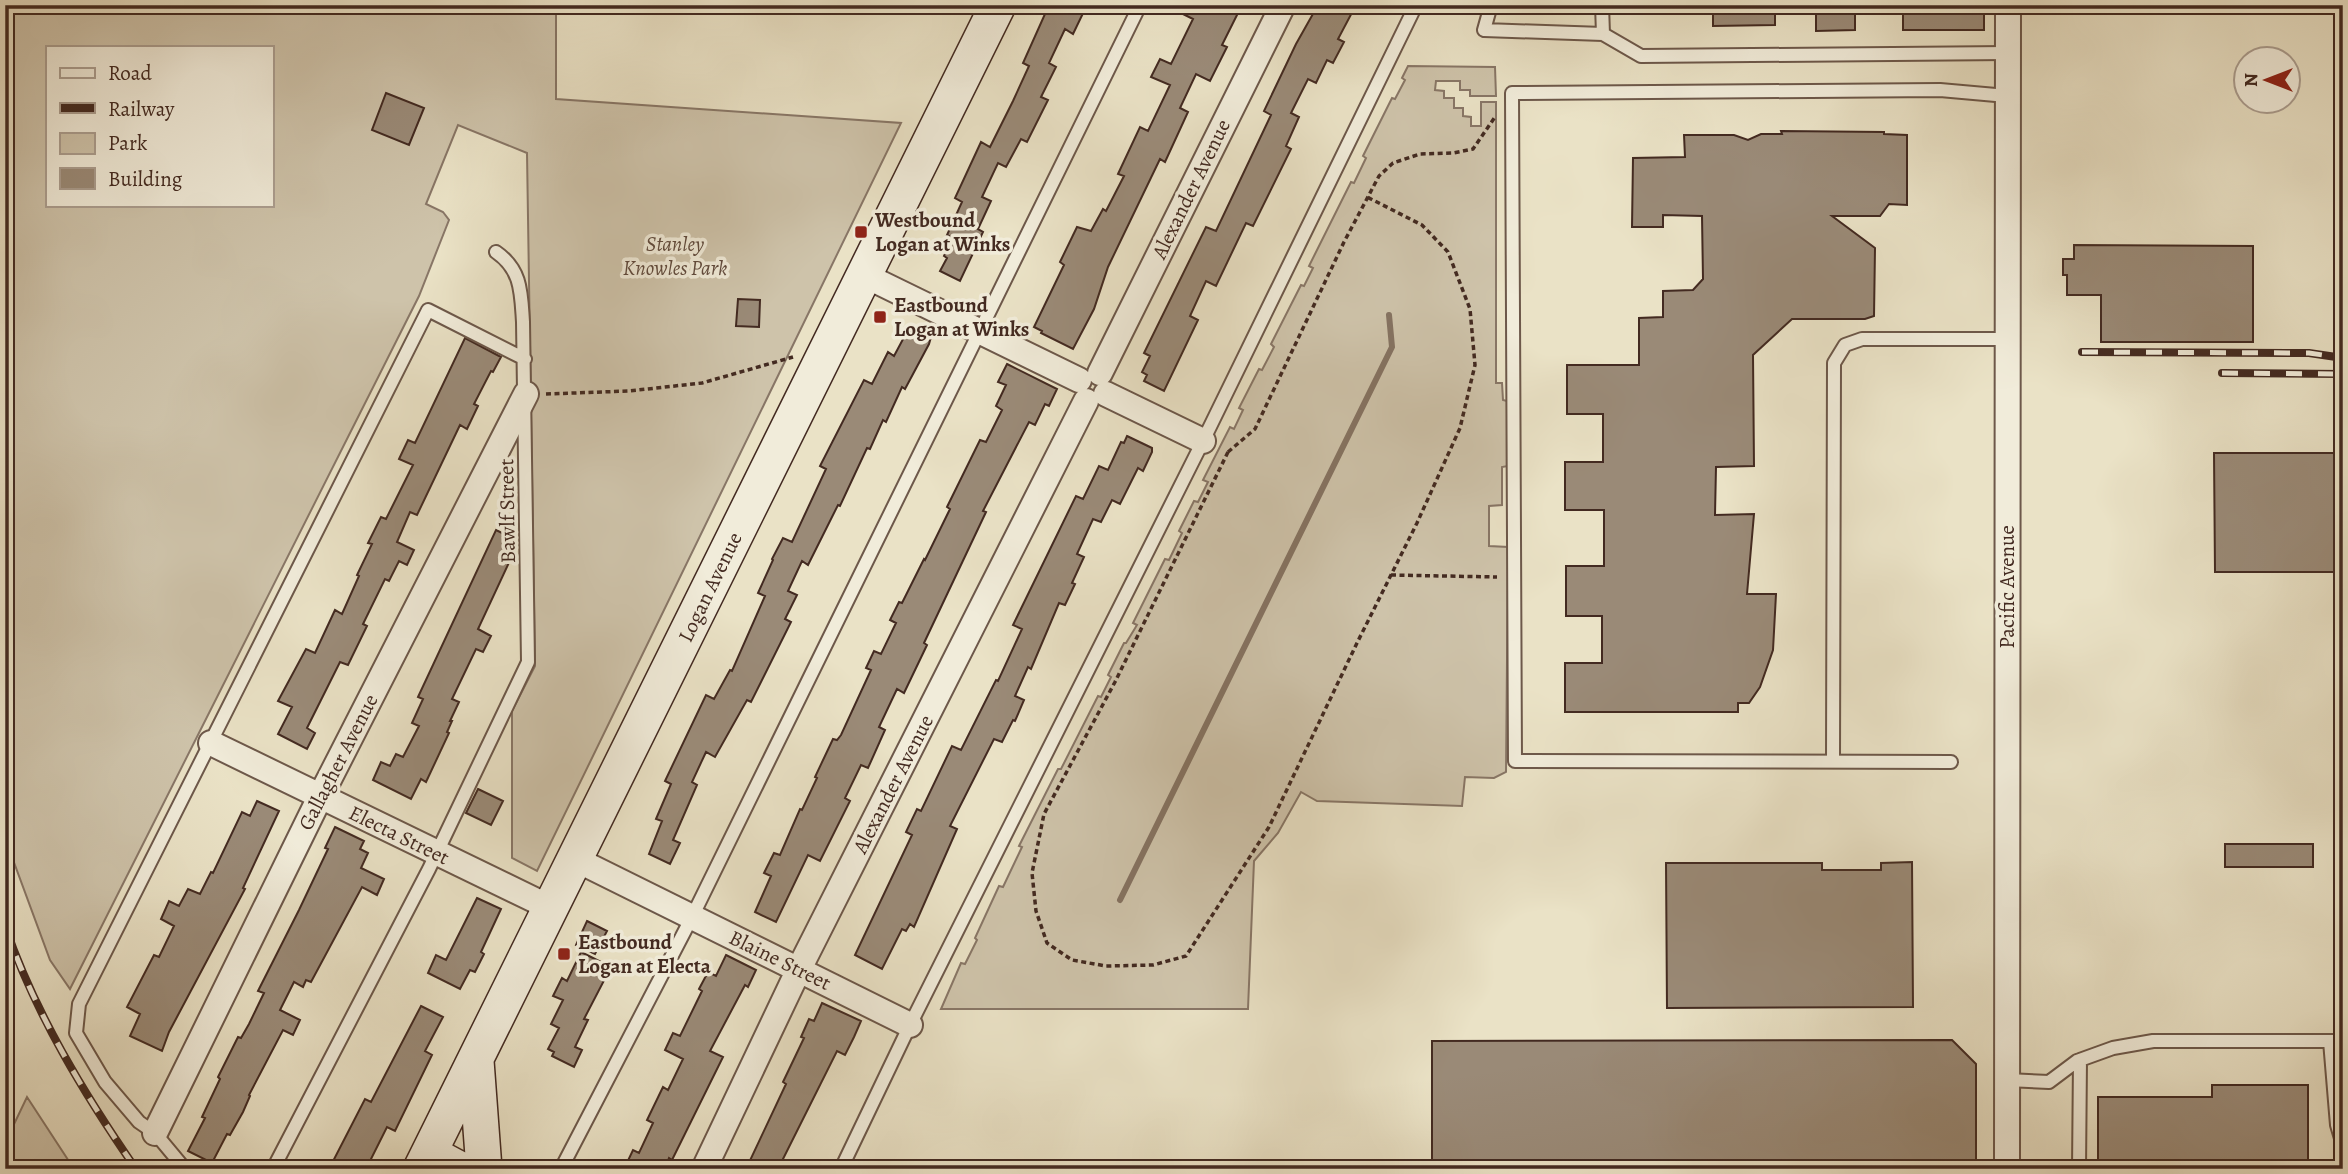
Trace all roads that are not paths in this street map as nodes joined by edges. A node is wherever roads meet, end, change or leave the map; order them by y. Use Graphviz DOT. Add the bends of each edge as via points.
graph roads {
  1 [pos="998,5"];
  2 [pos="1140,5"];
  3 [pos="1283,5"];
  4 [pos="1416,5"];
  5 [pos="1491,5"];
  6 [pos="1602,5"];
  7 [pos="2008,5"];
  8 [pos="1603,34"];
  9 [pos="2008,53"];
  10 [pos="2007,96"];
  11 [pos="496,252"];
  12 [pos="864,275"];
  13 [pos="980,332"];
  14 [pos="2007,339"];
  15 [pos="525,359"];
  16 [pos="1093,387"];
  17 [pos="526,394"];
  18 [pos="1203,441"];
  19 [pos="211,743"];
  20 [pos="1833,761"];
  21 [pos="1951,762"];
  22 [pos="320,797"];
  23 [pos="437,853"];
  24 [pos="575,859"];
  25 [pos="551,908"];
  26 [pos="692,917"];
  27 [pos="799,969"];
  28 [pos="910,1025"];
  29 [pos="2336,1041"];
  30 [pos="476,1059"];
  31 [pos="2080,1060"];
  32 [pos="2007,1080"];
  33 [pos="155,1132"];
  34 [pos="2343,1145"];
  35 [pos="436,1163"];
  36 [pos="185,1169"];
  37 [pos="273,1169"];
  38 [pos="484,1169"];
  39 [pos="561,1169"];
  40 [pos="704,1169"];
  41 [pos="841,1169"];
  42 [pos="2007,1169"];
  43 [pos="2079,1169"];
  1 -- 12 [label="main road, Logan Avenue"];
  2 -- 13 [label="lane"];
  3 -- 16 [label="street, Alexander Avenue"];
  4 -- 18 [label="lane"];
  5 -- 8 [label="lane" via="1484,30"];
  6 -- 8 [label="lane"];
  7 -- 9 [label="street, Pacific Avenue"];
  8 -- 9 [label="lane" via="1641,56"];
  9 -- 10 [label="street, Pacific Avenue"];
  10 -- 14 [label="street, Pacific Avenue"];
  10 -- 20 [label="lane" via="1940,90 1512,93 1515,761"];
  11 -- 15 [label="lane, Bawlf Street" via="517,274"];
  12 -- 13 [label="street"];
  12 -- 24 [label="main road, Logan Avenue"];
  13 -- 16 [label="street"];
  13 -- 26 [label="lane"];
  14 -- 20 [label="lane" via="1862,340 1844,345 1834,363"];
  14 -- 32 [label="street, Pacific Avenue"];
  15 -- 17 [label="lane, Bawlf Street"];
  15 -- 19 [label="lane" via="428,310"];
  16 -- 18 [label="street"];
  16 -- 27 [label="street, Alexander Avenue"];
  17 -- 22 [label="street, Gallagher Avenue"];
  17 -- 23 [label="lane, Bawlf Street" via="528,662"];
  18 -- 28 [label="lane"];
  19 -- 22 [label="street, Electa Street"];
  19 -- 33 [label="lane" via="79,1004 76,1033 105,1082 139,1122"];
  20 -- 21 [label="lane"];
  22 -- 23 [label="street, Electa Street"];
  22 -- 33 [label="street, Gallagher Avenue"];
  23 -- 25 [label="street, Electa Street"];
  23 -- 37 [label="lane"];
  24 -- 25 [label="main road, Logan Avenue"];
  24 -- 26 [label="street, Blaine Street"];
  25 -- 30 [label="main road, Logan Avenue"];
  26 -- 27 [label="street, Blaine Street"];
  26 -- 39 [label="lane"];
  27 -- 28 [label="street, Blaine Street"];
  27 -- 40 [label="street, Alexander Avenue"];
  28 -- 41 [label="lane"];
  29 -- 31 [label="lane" via="2153,1041"];
  29 -- 34 [label="lane" via="2337,1125"];
  30 -- 35 [label="main road, Logan Avenue"];
  30 -- 38 [label="main road"];
  31 -- 32 [label="lane" via="2049,1082"];
  31 -- 43 [label="lane"];
  32 -- 42 [label="street, Pacific Avenue"];
  33 -- 36 [label="lane"];
}
